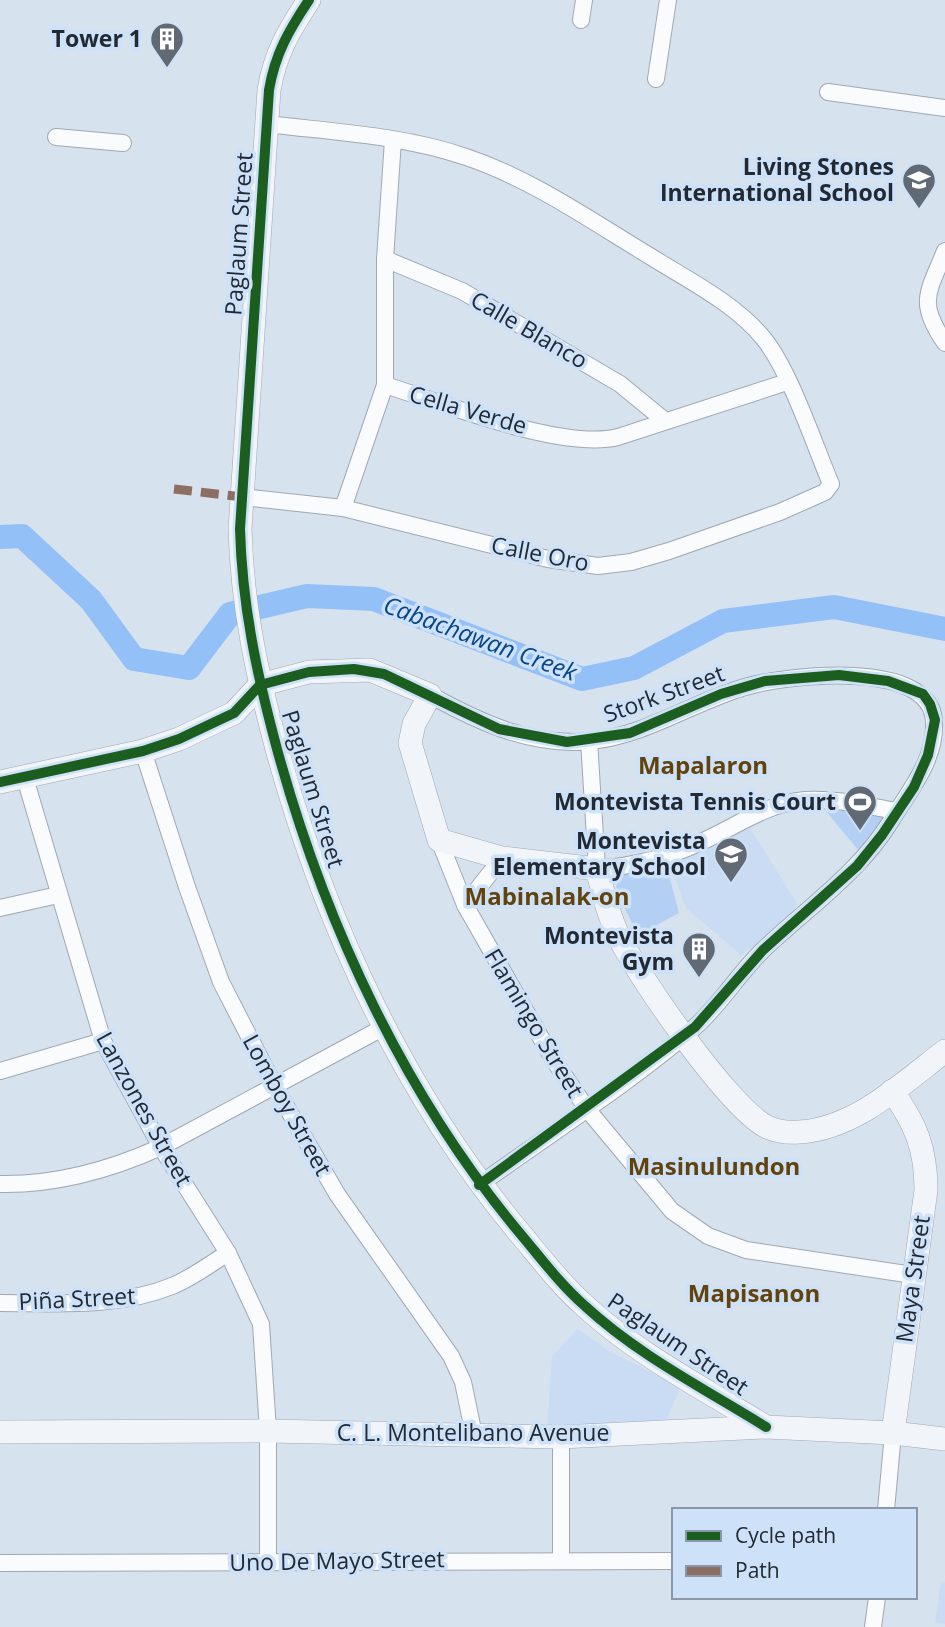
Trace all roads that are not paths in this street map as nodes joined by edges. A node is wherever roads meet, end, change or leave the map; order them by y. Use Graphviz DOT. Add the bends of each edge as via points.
graph roads {
  1 [pos="309,0"];
  2 [pos="584,0"];
  3 [pos="668,0"];
  4 [pos="581,20"];
  5 [pos="656,79"];
  6 [pos="828,92"];
  7 [pos="945,108"];
  8 [pos="267,124"];
  9 [pos="56,137"];
  10 [pos="393,140"];
  11 [pos="123,143"];
  12 [pos="945,251"];
  13 [pos="385,259"];
  14 [pos="945,343"];
  15 [pos="787,382"];
  16 [pos="385,385"];
  17 [pos="663,420"];
  18 [pos="243,497"];
  19 [pos="343,508"];
  20 [pos="260,685"];
  21 [pos="430,695"];
  22 [pos="590,741"];
  23 [pos="143,751"];
  24 [pos="25,778"];
  25 [pos="0,782"];
  26 [pos="896,811"];
  27 [pos="439,840"];
  28 [pos="502,858"];
  29 [pos="597,869"];
  30 [pos="58,895"];
  31 [pos="465,905"];
  32 [pos="0,908"];
  33 [pos="386,1026"];
  34 [pos="684,1035"];
  35 [pos="103,1041"];
  36 [pos="945,1051"];
  37 [pos="0,1071"];
  38 [pos="275,1087"];
  39 [pos="892,1091"];
  40 [pos="587,1109"];
  41 [pos="161,1147"];
  42 [pos="0,1184"];
  43 [pos="479,1185"];
  44 [pos="228,1253"];
  45 [pos="913,1275"];
  46 [pos="0,1303"];
  47 [pos="766,1427"];
  48 [pos="268,1431"];
  49 [pos="0,1432"];
  50 [pos="893,1433"];
  51 [pos="474,1435"];
  52 [pos="561,1437"];
  53 [pos="945,1439"];
  54 [pos="886,1508"];
  55 [pos="561,1560"];
  56 [pos="268,1561"];
  57 [pos="672,1561"];
  58 [pos="0,1563"];
  59 [pos="877,1599"];
  60 [pos="873,1627"];
  1 -- 8 [label="street, Paglaum Street" via="274,61"];
  2 -- 4 [label="street"];
  3 -- 5 [label="street"];
  6 -- 7 [label="street"];
  8 -- 10 [label="street"];
  8 -- 18 [label="street, Paglaum Street"];
  9 -- 11 [label="street"];
  10 -- 13 [label="street, Cella Verde"];
  10 -- 15 [label="street" via="492,167 671,269 746,320 774,353"];
  12 -- 14 [label="street" via="926,295 933,323"];
  13 -- 16 [label="street, Cella Verde"];
  13 -- 17 [label="street, Calle Blanco" via="462,291 620,384"];
  15 -- 17 [label="street, Cella Verde"];
  15 -- 19 [label="street, Calle Oro" via="831,484 828,490 780,512 649,558 598,566 548,559"];
  16 -- 17 [label="street, Cella Verde" via="495,419 591,441 618,437"];
  16 -- 19 [label="street"];
  18 -- 19 [label="street, Calle Oro"];
  18 -- 20 [label="street, Paglaum Street" via="241,577"];
  20 -- 21 [label="street, Stork Street" via="309,672 370,670"];
  20 -- 23 [label="street" via="234,713"];
  20 -- 33 [label="street, Paglaum Street" via="312,865 343,941"];
  21 -- 22 [label="street, Stork Street" via="470,717 521,736"];
  21 -- 27 [label="street, Flamingo Street" via="414,724 410,743"];
  22 -- 26 [label="street, Stork Street" via="630,733 765,681 839,675 888,681 923,694 935,720 928,755 914,787"];
  22 -- 29 [label="street"];
  23 -- 24 [label="street"];
  23 -- 38 [label="street, Lomboy Street" via="221,982"];
  24 -- 25 [label="street"];
  24 -- 30 [label="street, Lanzones Street"];
  26 -- 29 [label="street" via="804,800 742,820 666,858"];
  26 -- 34 [label="street, Stork Street" via="856,866 763,950"];
  27 -- 28 [label="street"];
  27 -- 31 [label="street, Flamingo Street"];
  28 -- 29 [label="street"];
  28 -- 31 [label="street"];
  29 -- 34 [label="street" via="619,937"];
  30 -- 32 [label="street"];
  30 -- 35 [label="street, Lanzones Street"];
  31 -- 40 [label="street, Flamingo Street" via="533,1027"];
  33 -- 38 [label="street"];
  33 -- 43 [label="street, Paglaum Street"];
  34 -- 39 [label="street" via="746,1110 768,1127 797,1133 826,1128"];
  34 -- 40 [label="street, Stork Street"];
  35 -- 37 [label="street"];
  35 -- 41 [label="street, Lanzones Street"];
  36 -- 39 [label="street"];
  38 -- 41 [label="street"];
  38 -- 51 [label="street, Lomboy Street" via="337,1194 452,1356 463,1382"];
  39 -- 45 [label="street, Maya Street" via="916,1127 925,1153 926,1190"];
  40 -- 43 [label="street, Stork Street"];
  40 -- 45 [label="street, Flamingo Street" via="659,1198 708,1236 746,1250"];
  41 -- 42 [label="street" via="90,1174"];
  41 -- 44 [label="street, Lanzones Street"];
  43 -- 47 [label="street, Paglaum Street" via="559,1280 611,1329"];
  44 -- 46 [label="street, Piña Street" via="175,1285 148,1295 87,1303"];
  44 -- 48 [label="street, Lanzones Street" via="261,1324"];
  45 -- 50 [label="street, Maya Street"];
  47 -- 50 [label="street, C. L. Montelibano Avenue"];
  47 -- 52 [label="street, C. L. Montelibano Avenue"];
  48 -- 49 [label="street, C. L. Montelibano Avenue"];
  48 -- 51 [label="street, C. L. Montelibano Avenue"];
  48 -- 56 [label="street, Lanzones Street"];
  50 -- 53 [label="street, C. L. Montelibano Avenue"];
  50 -- 54 [label="street"];
  51 -- 52 [label="street, C. L. Montelibano Avenue"];
  52 -- 55 [label="street"];
  55 -- 56 [label="street, Uno De Mayo Street"];
  55 -- 57 [label="street, Uno De Mayo Street"];
  56 -- 58 [label="street, Uno De Mayo Street"];
  59 -- 60 [label="street"];
}
